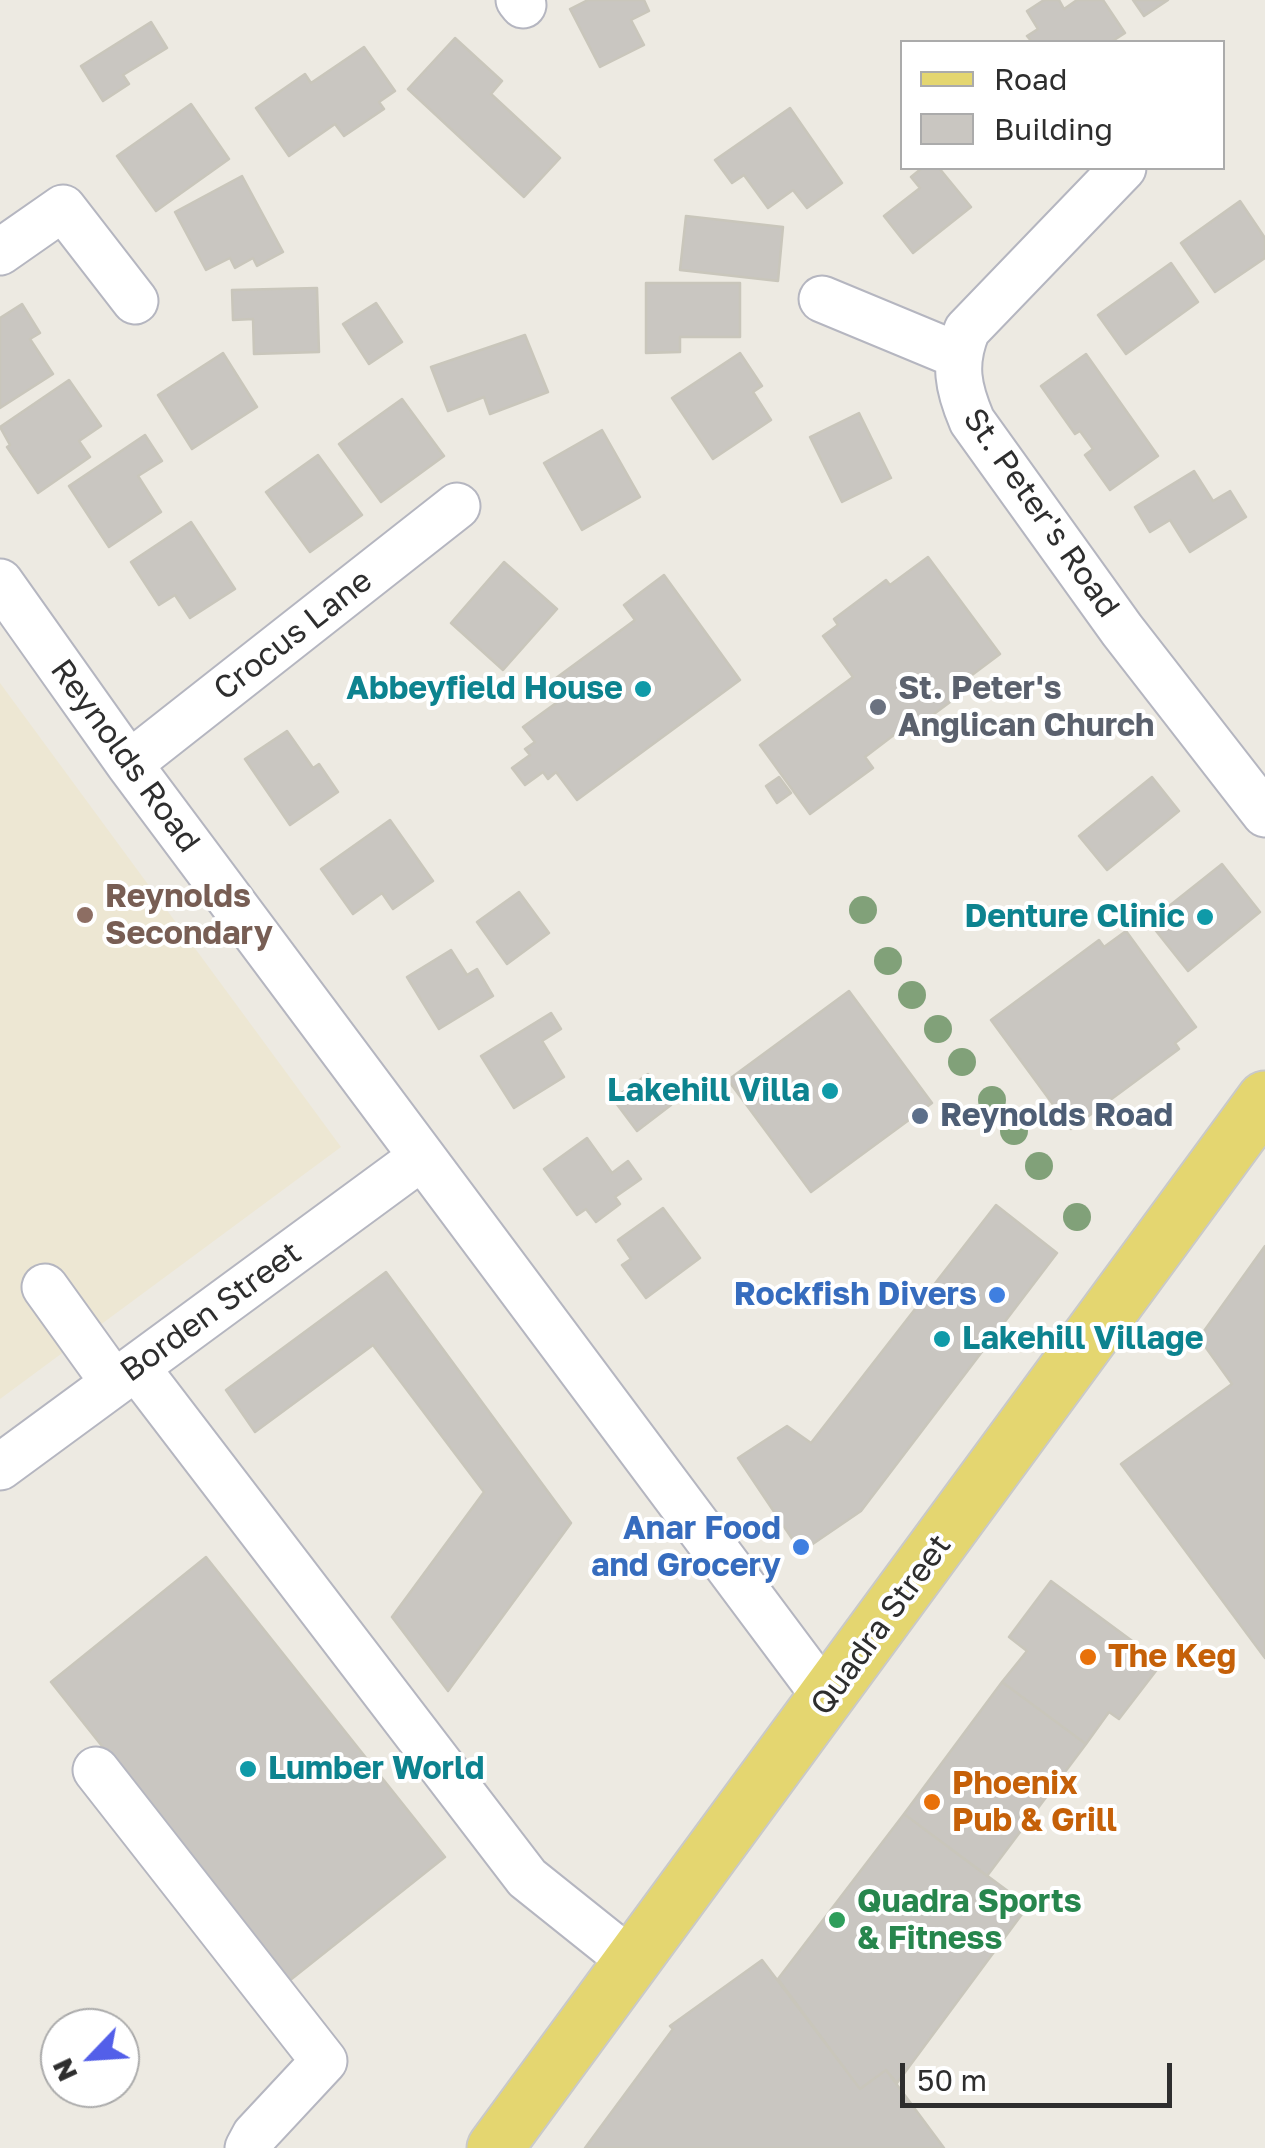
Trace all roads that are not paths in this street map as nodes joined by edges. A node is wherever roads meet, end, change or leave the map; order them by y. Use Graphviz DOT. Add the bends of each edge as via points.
graph roads {
  1 [pos="1121,170"];
  2 [pos="0,252"];
  3 [pos="822,299"];
  4 [pos="135,301"];
  5 [pos="957,355"];
  6 [pos="458,506"];
  7 [pos="0,582"];
  8 [pos="129,764"];
  9 [pos="1265,814"];
  10 [pos="1265,1100"];
  11 [pos="422,1157"];
  12 [pos="45,1287"];
  13 [pos="125,1375"];
  14 [pos="0,1467"];
  15 [pos="827,1699"];
  16 [pos="96,1770"];
  17 [pos="632,1962"];
  18 [pos="248,2148"];
  19 [pos="495,2148"];
  1 -- 5 [label="street" via="982,313"];
  2 -- 4 [label="street" via="63,208"];
  3 -- 5 [label="street"];
  5 -- 9 [label="street, St. Peter's Road" via="959,389 972,422"];
  6 -- 8 [label="street, Crocus Lane"];
  7 -- 8 [label="street, Reynolds Road"];
  8 -- 11 [label="street, Reynolds Road"];
  10 -- 15 [label="main road, Quadra Street"];
  11 -- 13 [label="street, Borden Street"];
  11 -- 15 [label="street, Reynolds Road"];
  12 -- 13 [label="street"];
  13 -- 14 [label="street, Borden Street"];
  13 -- 17 [label="street" via="527,1878"];
  15 -- 17 [label="main road, Quadra Street"];
  16 -- 18 [label="street" via="324,2061"];
  17 -- 19 [label="main road, Quadra Street"];
}
